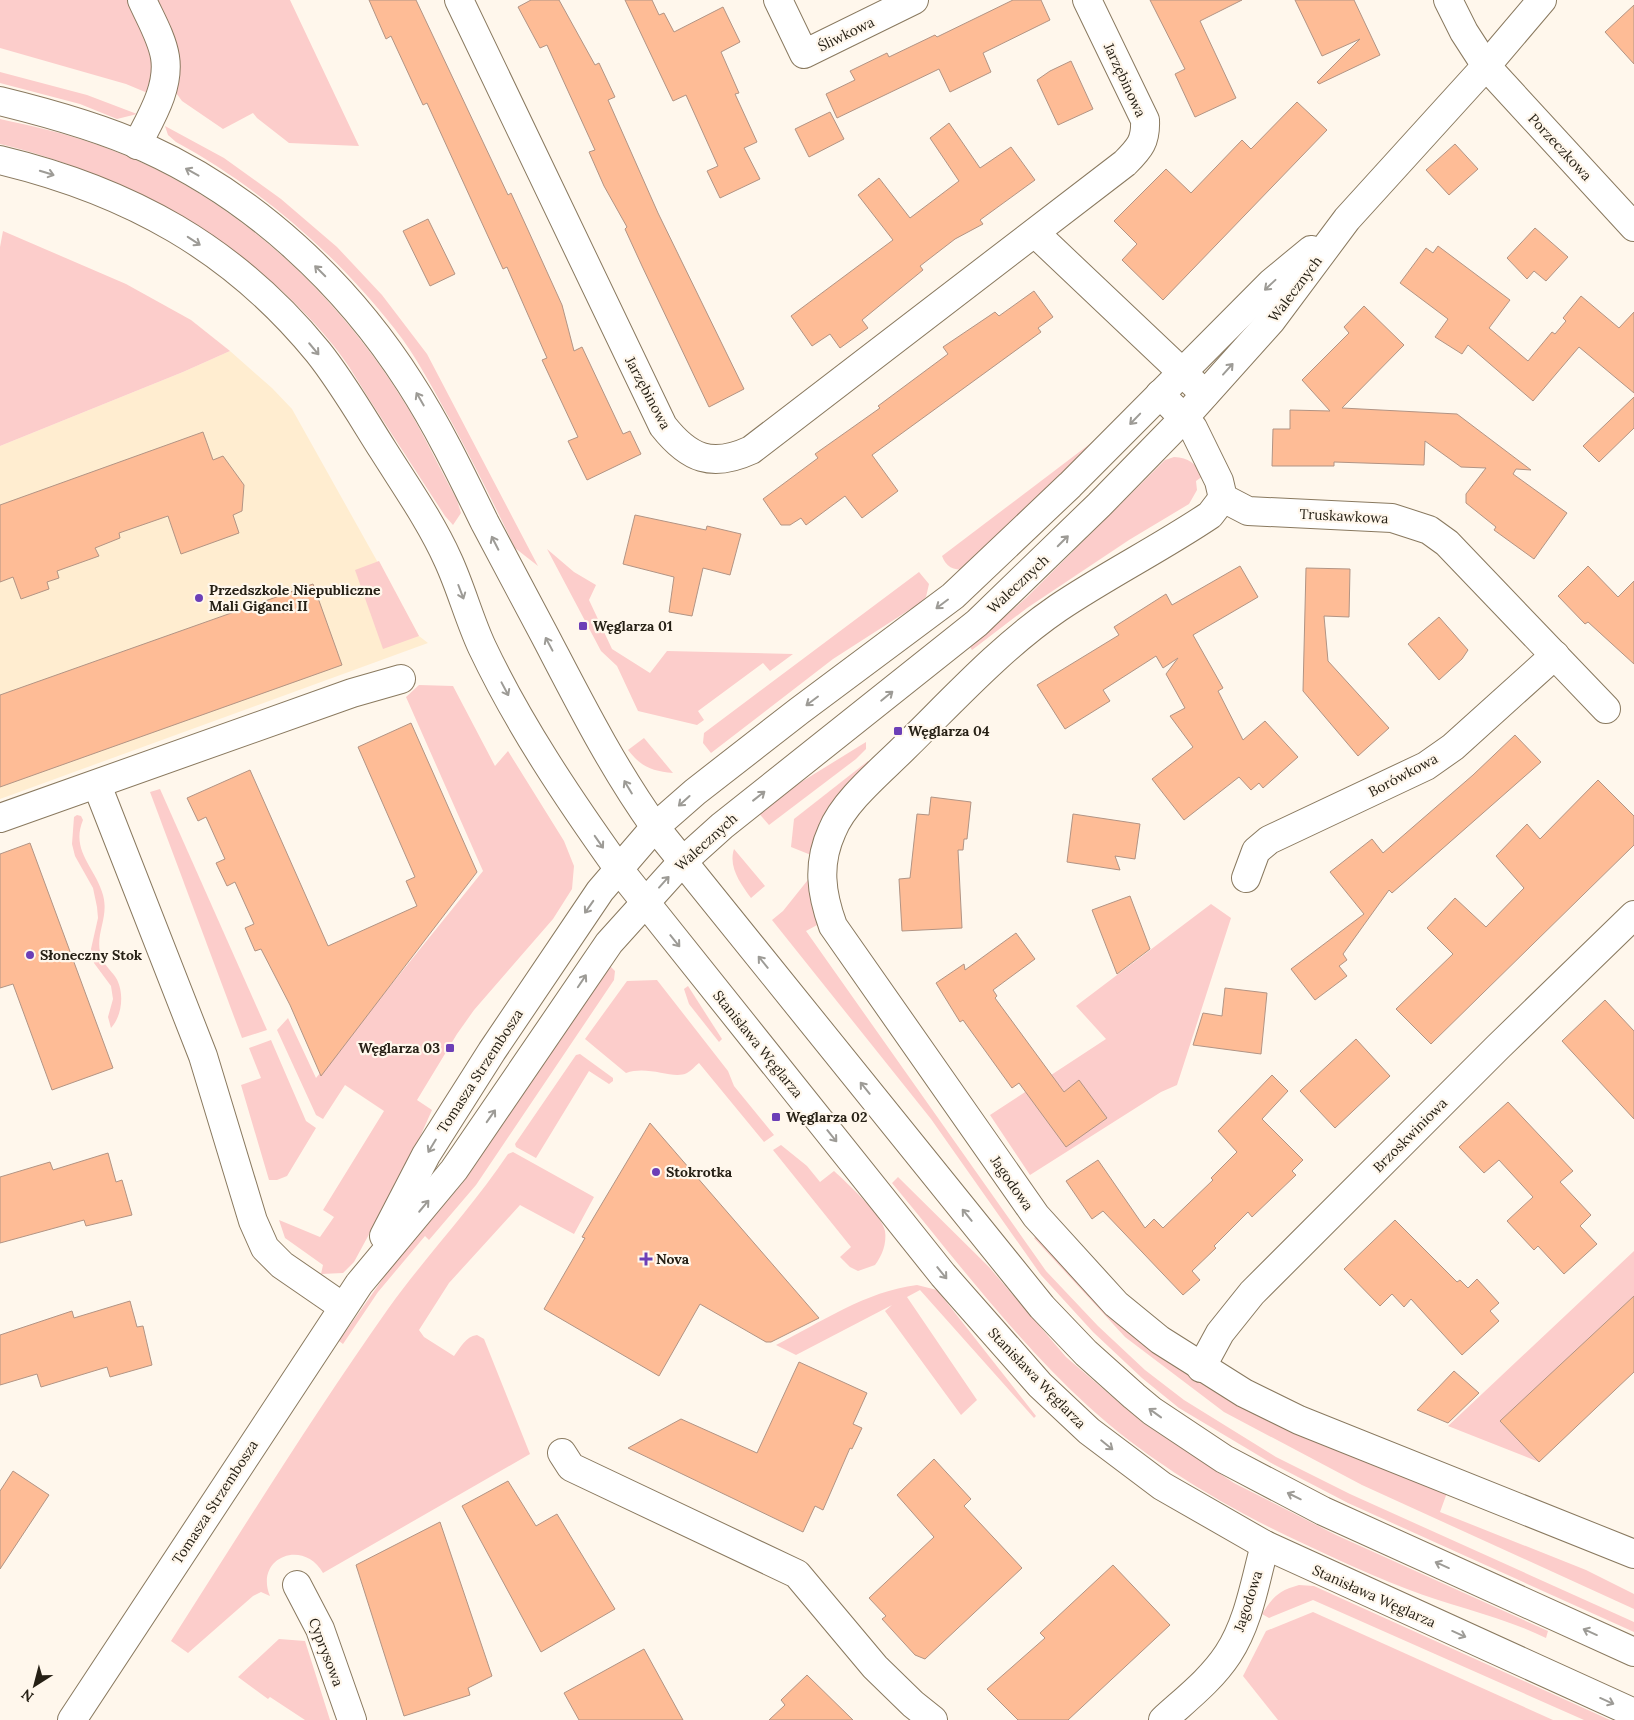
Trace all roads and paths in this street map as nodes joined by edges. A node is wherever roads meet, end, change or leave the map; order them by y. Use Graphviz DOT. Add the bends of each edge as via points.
graph roads {
  1 [pos="142,0"];
  2 [pos="459,0"];
  3 [pos="778,0"];
  4 [pos="914,0"];
  5 [pos="1087,0"];
  6 [pos="1448,0"];
  7 [pos="1542,0"];
  8 [pos="1486,66"];
  9 [pos="0,101"];
  10 [pos="137,145"];
  11 [pos="0,160"];
  12 [pos="1347,219"];
  13 [pos="1634,228"];
  14 [pos="1035,234"];
  15 [pos="1181,372"];
  16 [pos="1160,394"];
  17 [pos="1205,394"];
  18 [pos="1184,418"];
  19 [pos="1223,498"];
  20 [pos="1554,655"];
  21 [pos="401,679"];
  22 [pos="1606,709"];
  23 [pos="97,785"];
  24 [pos="0,818"];
  25 [pos="655,827"];
  26 [pos="682,862"];
  27 [pos="618,868"];
  28 [pos="1246,878"];
  29 [pos="645,903"];
  30 [pos="1634,915"];
  31 [pos="359,1284"];
  32 [pos="343,1307"];
  33 [pos="1201,1368"];
  34 [pos="562,1453"];
  35 [pos="1265,1545"];
  36 [pos="1634,1554"];
  37 [pos="297,1585"];
  38 [pos="1634,1652"];
  39 [pos="1634,1713"];
  40 [pos="72,1720"];
  41 [pos="352,1720"];
  42 [pos="933,1720"];
  43 [pos="1164,1720"];
  1 -- 10 [label="street" via="165,58 164,78 156,108"];
  2 -- 14 [label="street, Jarzębinowa" via="650,402 675,441 692,454 712,460 732,459 751,450"];
  3 -- 4 [label="street, Śliwkowa" via="804,54"];
  5 -- 14 [label="street, Jarzębinowa" via="1145,120 1145,135 1138,150 1125,163"];
  6 -- 8 [label="street, Porzeczkowa"];
  7 -- 8 [label="street, Walecznych"];
  8 -- 12 [label="street, Walecznych"];
  8 -- 13 [label="street, Porzeczkowa"];
  9 -- 10 [label="street" via="84,124"];
  25 -- 10 [label="street, one-way" via="592,727 449,450 410,383 367,322 319,269 258,215 214,185"];
  11 -- 27 [label="street, Stanisława Węglarza, one-way" via="50,173 140,208 218,257 265,295 308,341 352,400 415,502 447,558 482,646 512,702 576,807"];
  12 -- 15 [label="street, Walecznych, one-way" via="1271,283"];
  17 -- 12 [label="street, Walecznych, one-way" via="1271,321"];
  14 -- 15 [label="street"];
  15 -- 16 [label="street, Walecznych"];
  15 -- 17 [label="street"];
  16 -- 18 [label="street"];
  16 -- 25 [label="street, Walecznych, one-way" via="953,596 799,711"];
  17 -- 18 [label="street, Walecznych"];
  18 -- 19 [label="street" via="1193,428 1219,481"];
  26 -- 18 [label="street, Walecznych, one-way" via="737,814 977,622 1050,555"];
  19 -- 20 [label="street, Truskawkowa" via="1248,511 1392,518 1430,530 1447,543"];
  19 -- 33 [label="street, Jagodowa" via="1210,515 1058,608 1001,653 844,811 832,828 823,864 823,900 833,926 1036,1216 1116,1304"];
  20 -- 22 [label="street, Truskawkowa"];
  20 -- 28 [label="street, Borówkowa" via="1453,747 1426,766 1269,840 1256,851"];
  21 -- 23 [label="street" via="352,693"];
  23 -- 24 [label="street"];
  23 -- 32 [label="street" via="203,1056 253,1221 265,1248 282,1265"];
  25 -- 26 [label="street"];
  25 -- 27 [label="street, Walecznych"];
  29 -- 26 [label="street, Walecznych, one-way"];
  38 -- 26 [label="street, one-way" via="1279,1489 1217,1454 1152,1411 1086,1353 1042,1307"];
  27 -- 29 [label="street, Stanisława Węglarza"];
  27 -- 31 [label="street, Tomasza Strzembosza, one-way" via="453,1111 426,1155"];
  31 -- 29 [label="street, Tomasza Strzembosza, one-way" via="454,1170 594,962"];
  29 -- 35 [label="street, Stanisława Węglarza, one-way" via="943,1274 1047,1392 1089,1431 1154,1480"];
  30 -- 33 [label="street, Brzoskwiniowa" via="1252,1293 1220,1333"];
  31 -- 32 [label="street, Tomasza Strzembosza"];
  32 -- 40 [label="street, Tomasza Strzembosza"];
  33 -- 36 [label="street, Jagodowa" via="1299,1420"];
  34 -- 42 [label="street" via="571,1467 797,1574 875,1667"];
  35 -- 39 [label="street, Stanisława Węglarza, one-way"];
  35 -- 43 [label="street, Jagodowa" via="1245,1619 1228,1653 1203,1684"];
  37 -- 41 [label="street, Cyprysowa" via="320,1629"];
}
